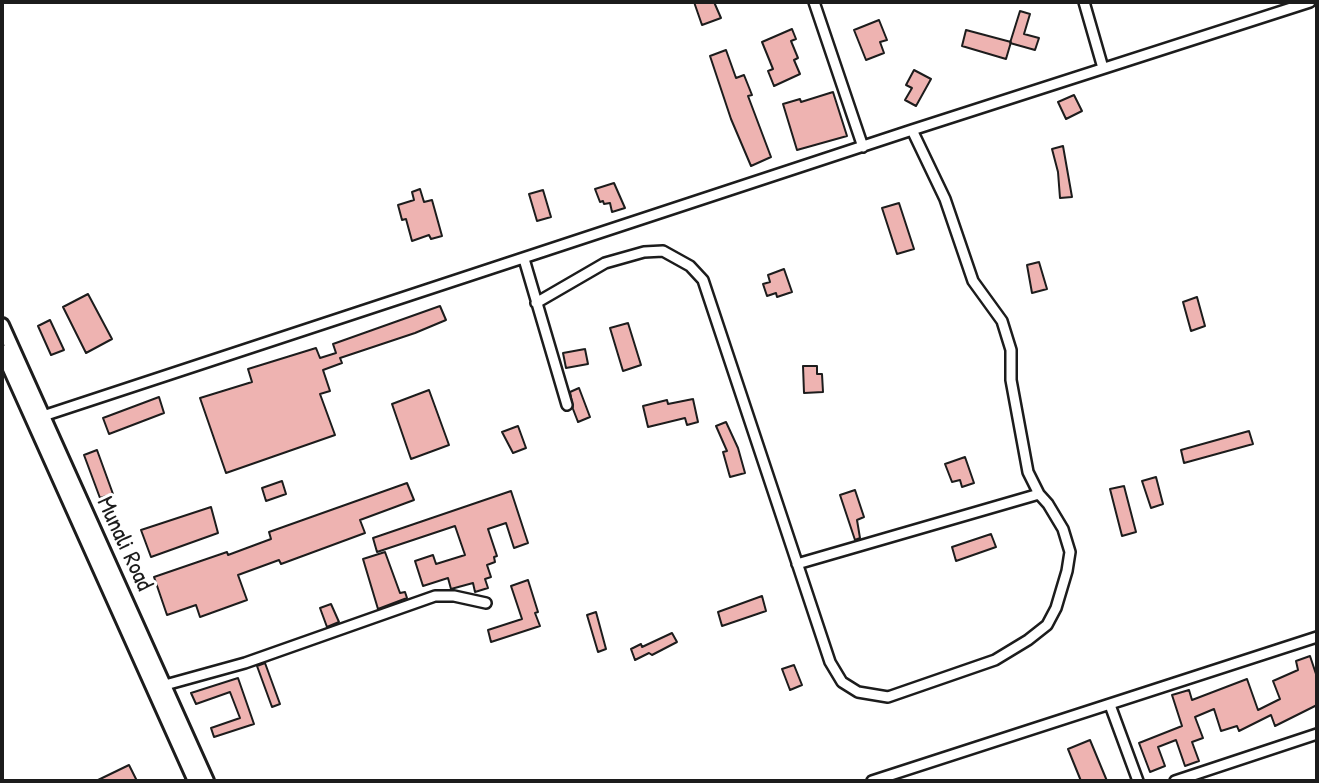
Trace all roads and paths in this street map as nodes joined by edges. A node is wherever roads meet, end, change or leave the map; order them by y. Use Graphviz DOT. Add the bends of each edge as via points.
graph roads {
  1 [pos="814,2"];
  2 [pos="1084,2"];
  3 [pos="1310,2"];
  4 [pos="1103,68"];
  5 [pos="912,130"];
  6 [pos="863,147"];
  7 [pos="524,259"];
  8 [pos="536,303"];
  9 [pos="2,325"];
  10 [pos="2,351"];
  11 [pos="567,405"];
  12 [pos="37,418"];
  13 [pos="1039,494"];
  14 [pos="797,564"];
  15 [pos="486,603"];
  16 [pos="1317,637"];
  17 [pos="159,687"];
  18 [pos="1110,705"];
  19 [pos="1317,733"];
  20 [pos="1179,780"];
  21 [pos="195,781"];
  22 [pos="207,781"];
  23 [pos="872,781"];
  24 [pos="1138,781"];
  1 -- 6 [label="street"];
  2 -- 4 [label="street"];
  3 -- 4 [label="street"];
  4 -- 5 [label="street"];
  5 -- 6 [label="street"];
  5 -- 13 [label="street" via="945,199 973,281 1002,321 1012,350 1011,380 1023,450"];
  6 -- 7 [label="street"];
  7 -- 8 [label="street"];
  7 -- 12 [label="street"];
  8 -- 11 [label="street"];
  8 -- 14 [label="street" via="605,263 644,251 663,251 704,280"];
  9 -- 12 [label="main road, Munali Road"];
  10 -- 12 [label="main road, Munali Road"];
  12 -- 17 [label="main road, Munali Road"];
  13 -- 14 [label="street"];
  13 -- 14 [label="street" via="1063,528 1070,552 1047,625 995,660 888,696 858,692 842,682 830,662"];
  15 -- 17 [label="street" via="435,596 245,663"];
  16 -- 18 [label="street"];
  17 -- 21 [label="main road, Munali Road"];
  17 -- 22 [label="main road, Munali Road"];
  18 -- 23 [label="street"];
  18 -- 24 [label="street"];
  19 -- 20 [label="street"];
}
